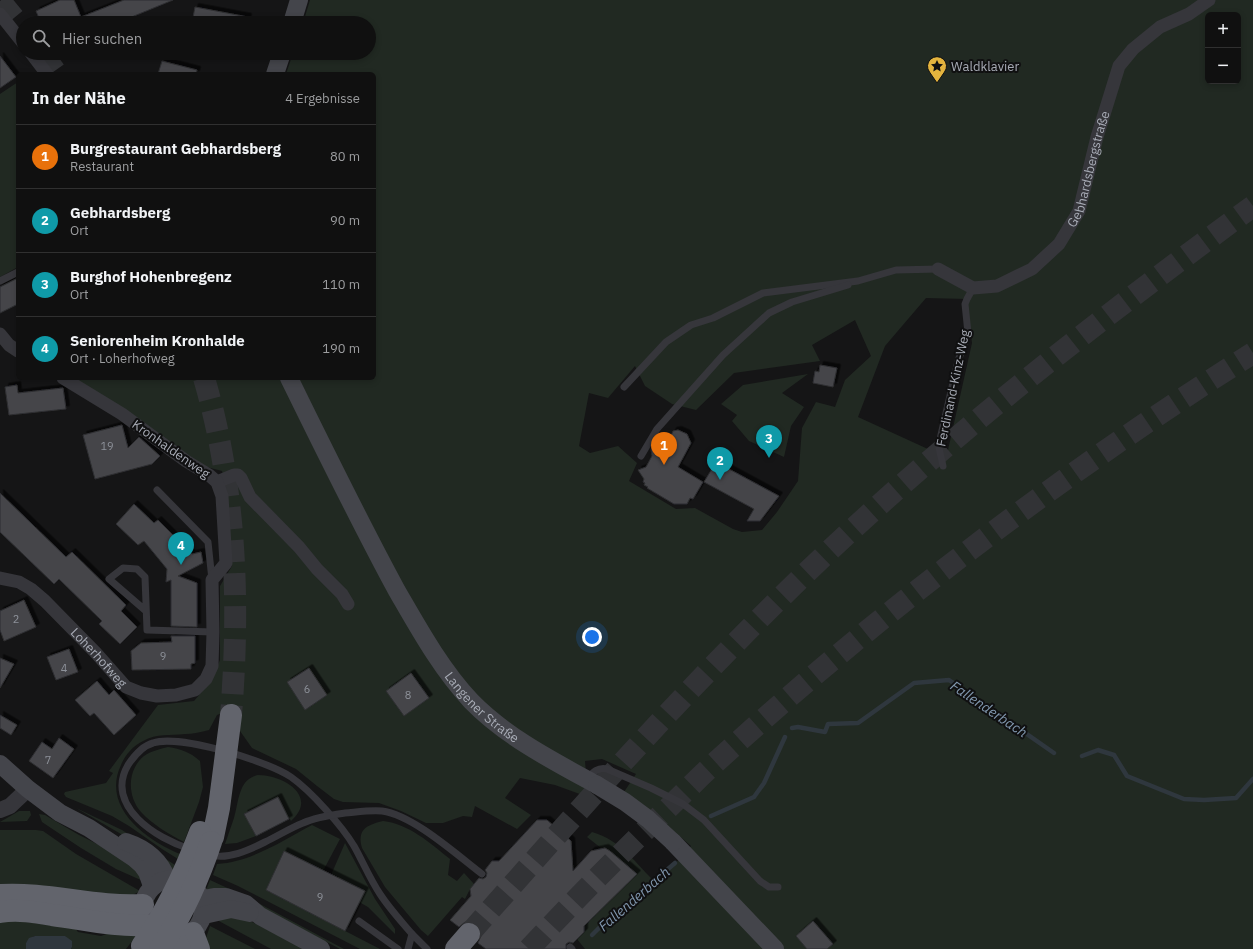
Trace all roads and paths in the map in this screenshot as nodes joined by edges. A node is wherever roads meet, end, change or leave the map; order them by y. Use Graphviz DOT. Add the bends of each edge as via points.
graph roads {
  1 [pos="299,0"];
  2 [pos="1209,0"];
  3 [pos="0,14"];
  4 [pos="294,16"];
  5 [pos="16,34"];
  6 [pos="36,60"];
  7 [pos="280,60"];
  8 [pos="45,72"];
  9 [pos="276,72"];
  10 [pos="938,269"];
  11 [pos="16,273"];
  12 [pos="0,281"];
  13 [pos="858,281"];
  14 [pos="973,288"];
  15 [pos="0,334"];
  16 [pos="9,348"];
  17 [pos="66,380"];
  18 [pos="290,380"];
  19 [pos="624,387"];
  20 [pos="640,456"];
  21 [pos="943,466"];
  22 [pos="217,482"];
  23 [pos="157,490"];
  24 [pos="0,578"];
  25 [pos="212,580"];
  26 [pos="348,604"];
  27 [pos="146,611"];
  28 [pos="214,632"];
  29 [pos="231,715"];
  30 [pos="225,763"];
  31 [pos="0,764"];
  32 [pos="592,782"];
  33 [pos="28,790"];
  34 [pos="0,810"];
  35 [pos="331,815"];
  36 [pos="482,874"];
  37 [pos="778,887"];
  38 [pos="0,895"];
  39 [pos="152,899"];
  40 [pos="203,907"];
  41 [pos="0,912"];
  42 [pos="359,921"];
  43 [pos="412,934"];
  44 [pos="170,945"];
  45 [pos="321,949"];
  46 [pos="398,949"];
  47 [pos="408,949"];
  48 [pos="427,949"];
  49 [pos="776,949"];
  1 -- 4 [label="main road"];
  2 -- 14 [label="street, Gebhardsbergstraße" via="1189,14 1160,27 1133,49 1119,66 1097,137 1079,211 1059,244 1032,269 997,286"];
  3 -- 5 [label="street"];
  6 -- 8 [label="street"];
  7 -- 9 [label="main road"];
  10 -- 13 [label="lane" via="896,270"];
  10 -- 14 [label="street"];
  11 -- 12 [label="lane"];
  13 -- 19 [label="lane" via="763,293 713,318 692,325 666,342"];
  13 -- 20 [label="lane" via="792,302 769,313 722,355 657,429"];
  14 -- 21 [label="lane, Ferdinand-Kinz-Weg" via="965,304 968,333 958,361 940,439"];
  15 -- 16 [label="street"];
  17 -- 22 [label="street, Kronhaldenweg" via="122,414"];
  18 -- 32 [label="main road, Langener Straße" via="374,549 437,658 471,701 497,723 521,741"];
  22 -- 25 [label="street" via="222,496 226,563"];
  22 -- 26 [label="street, Kronhaldenweg" via="238,475 250,497 299,547"];
  23 -- 25 [label="lane, Loherhofweg" via="208,542"];
  24 -- 28 [label="street, Loherhofweg" via="19,582 31,589 96,652 126,687 141,693 157,696 176,695 195,690 206,679 212,666"];
  25 -- 28 [label="street, Loherhofweg"];
  27 -- 27 [label="lane" via="145,577 137,569 123,568 109,579"];
  27 -- 28 [label="lane" via="147,630"];
  29 -- 30 [label="highway"];
  30 -- 35 [label="lane" via="278,770 304,787"];
  30 -- 35 [label="lane" via="182,742 153,743 141,749 125,771 123,789 126,804 142,823 163,838 212,856 225,856 251,849 304,822"];
  30 -- 44 [label="highway, bridge" via="219,808 206,834 199,876 178,920"];
  31 -- 33 [label="main road"];
  32 -- 37 [label="lane" via="595,770 603,768 683,804 704,820 760,881 769,887"];
  32 -- 49 [label="main road, Langener Straße, bridge" via="648,819"];
  33 -- 34 [label="street" via="10,806"];
  33 -- 39 [label="main road" via="142,865 147,872"];
  35 -- 36 [label="lane" via="373,811 399,817 433,836"];
  35 -- 43 [label="lane" via="353,845 380,894"];
  38 -- 39 [label="highway" via="29,895 112,905"];
  39 -- 40 [label="main road" via="178,878 187,881 200,893"];
  39 -- 41 [label="highway" via="133,926 22,911"];
  39 -- 44 [label="main road" via="155,933"];
  40 -- 44 [label="main road" via="200,924"];
  40 -- 45 [label="main road" via="260,916"];
  42 -- 46 [label="lane"];
  43 -- 47 [label="lane"];
  43 -- 48 [label="lane"];
}
